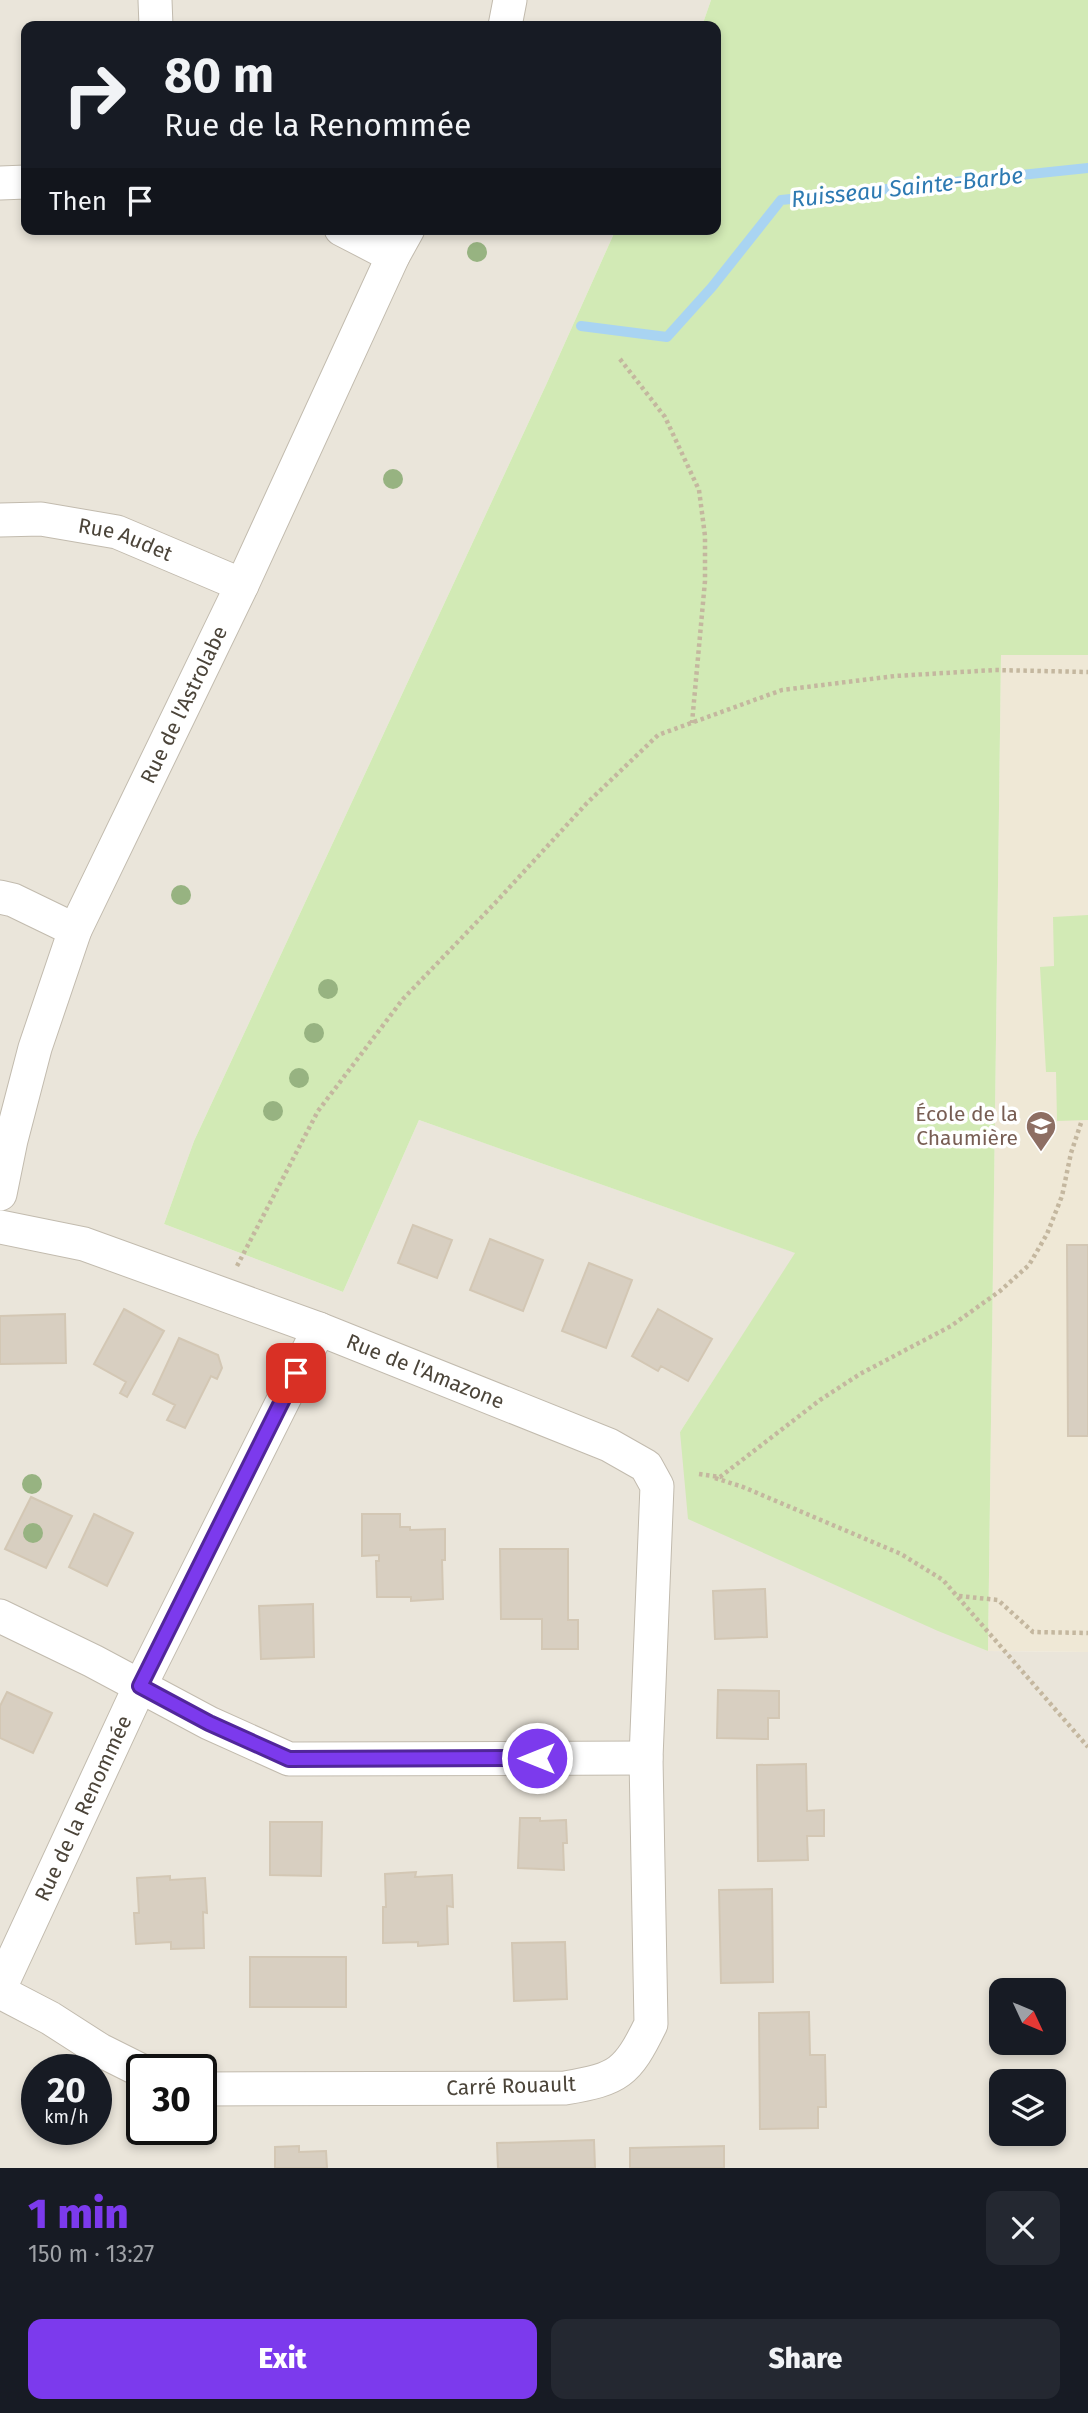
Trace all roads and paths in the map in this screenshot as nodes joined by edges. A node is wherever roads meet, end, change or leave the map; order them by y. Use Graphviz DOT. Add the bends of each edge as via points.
graph roads {
  1 [pos="155,0"];
  2 [pos="510,0"];
  3 [pos="156,21"];
  4 [pos="506,21"];
  5 [pos="0,183"];
  6 [pos="21,183"];
  7 [pos="366,235"];
  8 [pos="400,243"];
  9 [pos="620,359"];
  10 [pos="0,520"];
  11 [pos="242,585"];
  12 [pos="1088,672"];
  13 [pos="692,723"];
  14 [pos="0,897"];
  15 [pos="75,930"];
  16 [pos="1082,1120"];
  17 [pos="0,1194"];
  18 [pos="0,1227"];
  19 [pos="222,1294"];
  20 [pos="319,1329"];
  21 [pos="699,1474"];
  22 [pos="652,1476"];
  23 [pos="959,1596"];
  24 [pos="0,1616"];
  25 [pos="1088,1633"];
  26 [pos="140,1686"];
  27 [pos="1088,1747"];
  28 [pos="646,1758"];
  29 [pos="0,1990"];
  30 [pos="126,2063"];
  31 [pos="217,2089"];
  1 -- 3 [label="street"];
  2 -- 4 [label="street"];
  5 -- 6 [label="street"];
  7 -- 8 [label="street"];
  8 -- 11 [label="street, Rue de l'Astrolabe"];
  9 -- 13 [label="path" via="665,417 699,490 705,581"];
  10 -- 11 [label="street, Rue Audet" via="41,519 117,532"];
  11 -- 15 [label="street, Rue de l'Astrolabe"];
  12 -- 13 [label="path" via="895,676 782,690"];
  13 -- 19 [label="path" via="658,735 604,786 403,999 318,1111"];
  14 -- 15 [label="street"];
  15 -- 17 [label="street, Rue de l'Astrolabe" via="35,1048"];
  16 -- 21 [label="path" via="1062,1196 1029,1265 951,1326 820,1400 720,1477"];
  18 -- 19 [label="street, Rue de l'Amazone" via="83,1244"];
  19 -- 20 [label="street, Rue de l'Amazone"];
  20 -- 22 [label="street, Rue de l'Amazone" via="608,1445"];
  20 -- 26 [label="street, Rue de la Renommée"];
  21 -- 22 [label="path"];
  21 -- 23 [label="path" via="743,1487 901,1553"];
  22 -- 28 [label="street, Carré Rouault"];
  23 -- 25 [label="path" via="998,1600 1033,1632"];
  23 -- 27 [label="path"];
  24 -- 26 [label="street"];
  26 -- 28 [label="street" via="289,1759"];
  26 -- 29 [label="street, Rue de la Renommée"];
  28 -- 31 [label="street, Carré Rouault" via="651,2024 625,2067 602,2081 565,2088"];
  29 -- 30 [label="street"];
}
